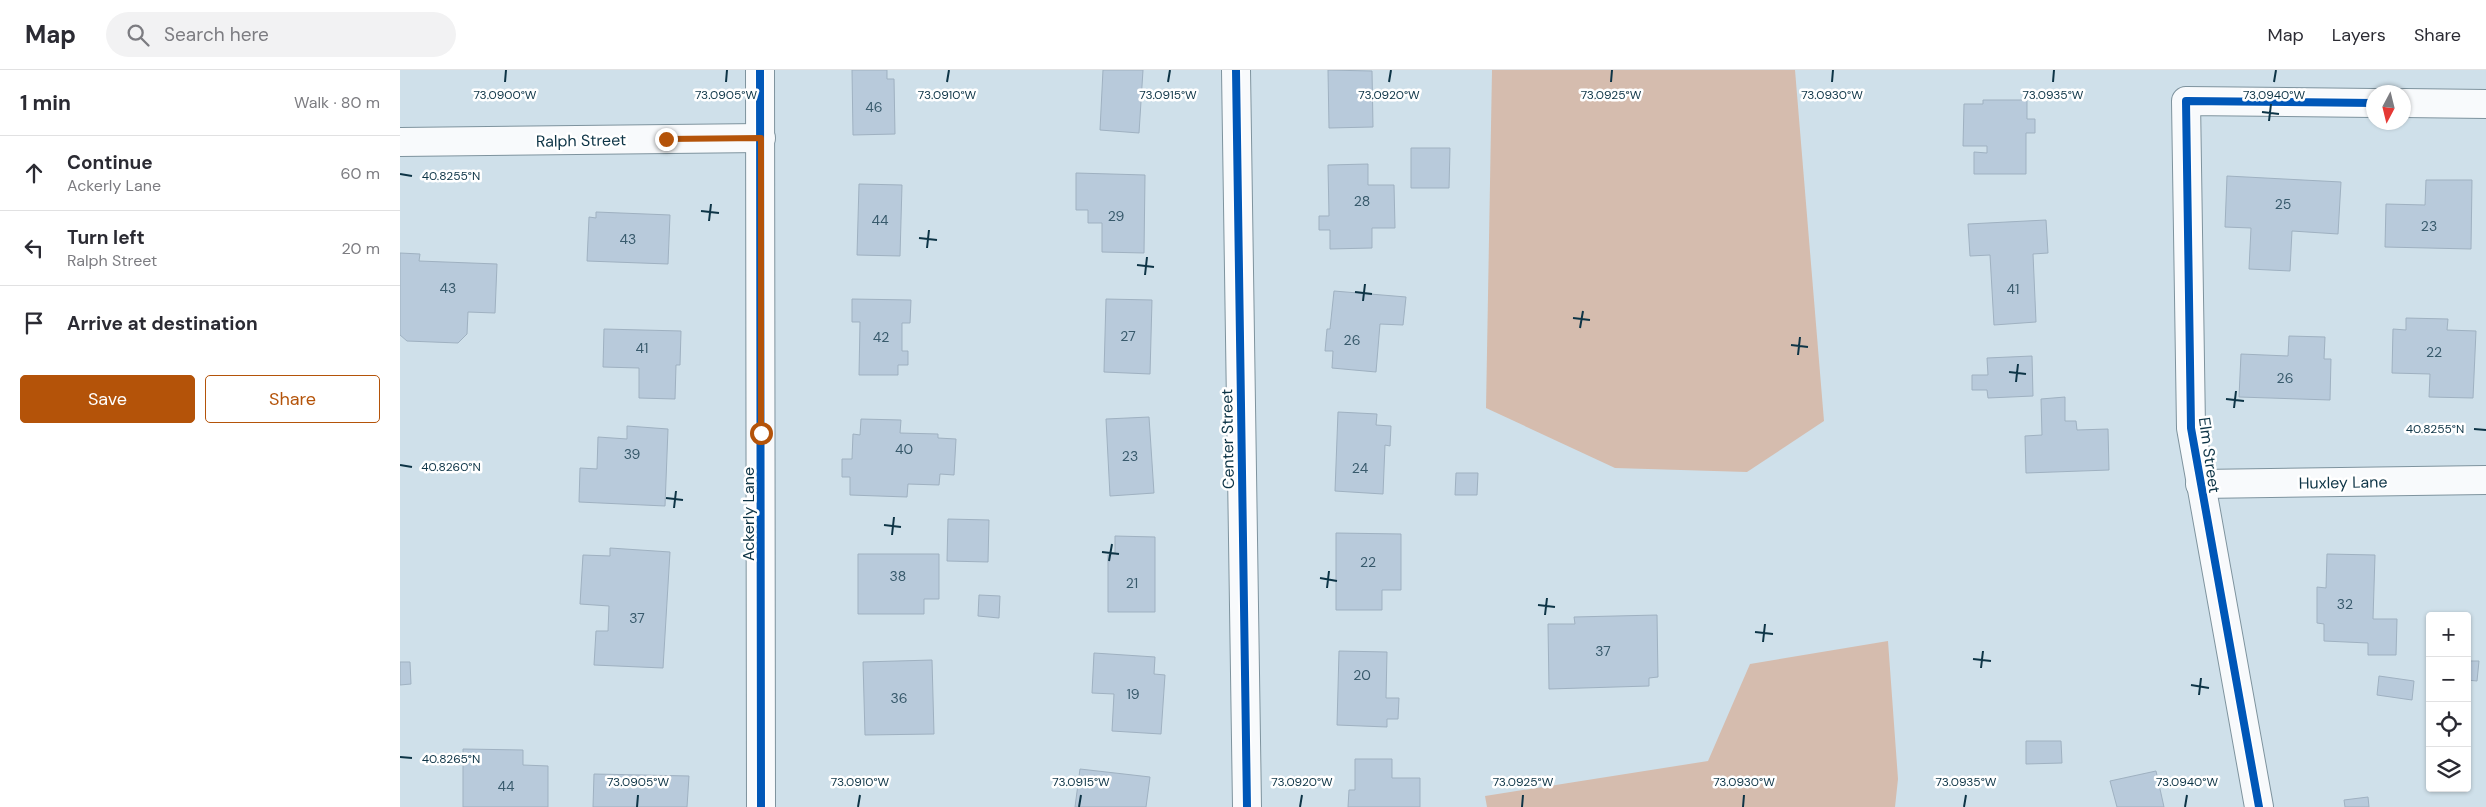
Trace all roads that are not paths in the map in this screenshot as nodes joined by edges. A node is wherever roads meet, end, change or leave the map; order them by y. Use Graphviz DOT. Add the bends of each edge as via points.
graph roads {
  1 [pos="760,70"];
  2 [pos="1236,70"];
  3 [pos="2366,103"];
  4 [pos="2411,103"];
  5 [pos="2486,104"];
  6 [pos="761,138"];
  7 [pos="400,142"];
  8 [pos="2486,480"];
  9 [pos="2200,484"];
  10 [pos="761,807"];
  11 [pos="1247,807"];
  12 [pos="2259,807"];
  1 -- 6 [label="street, Ackerly Lane"];
  2 -- 11 [label="street, Center Street"];
  3 -- 9 [label="street, Elm Street" via="2186,101 2191,428"];
  4 -- 5 [label="street"];
  6 -- 7 [label="street, Ralph Street"];
  6 -- 10 [label="street, Ackerly Lane"];
  8 -- 9 [label="street, Huxley Lane"];
  9 -- 12 [label="street, Elm Street"];
}
